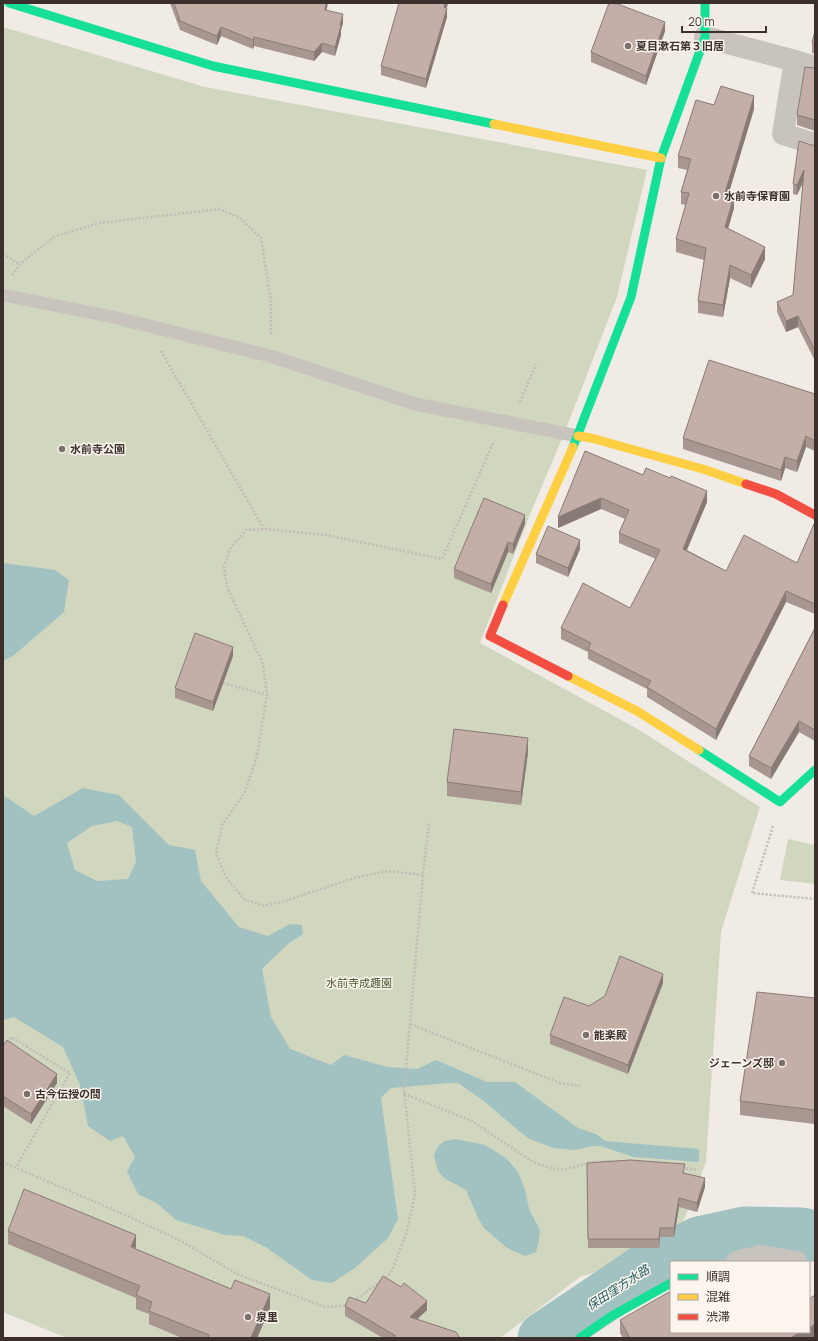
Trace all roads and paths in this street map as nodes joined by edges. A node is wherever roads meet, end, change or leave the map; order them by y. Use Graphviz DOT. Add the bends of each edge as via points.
graph roads {
  1 [pos="9,3"];
  2 [pos="705,3"];
  3 [pos="705,37"];
  4 [pos="805,64"];
  5 [pos="815,144"];
  6 [pos="661,158"];
  7 [pos="3,254"];
  8 [pos="20,264"];
  9 [pos="7,280"];
  10 [pos="3,294"];
  11 [pos="147,326"];
  12 [pos="270,356"];
  13 [pos="536,364"];
  14 [pos="507,423"];
  15 [pos="578,436"];
  16 [pos="815,515"];
  17 [pos="264,529"];
  18 [pos="222,684"];
  19 [pos="267,695"];
  20 [pos="815,770"];
  21 [pos="780,802"];
  22 [pos="429,823"];
  23 [pos="423,875"];
  24 [pos="815,899"];
  25 [pos="410,1024"];
  26 [pos="3,1049"];
  27 [pos="580,1086"];
  28 [pos="404,1094"];
  29 [pos="3,1162"];
  30 [pos="617,1162"];
  31 [pos="16,1167"];
  32 [pos="675,1168"];
  33 [pos="697,1170"];
  34 [pos="741,1261"];
  35 [pos="790,1261"];
  36 [pos="670,1284"];
  37 [pos="580,1338"];
  1 -- 6 [label="street" via="213,66"];
  2 -- 3 [label="street"];
  3 -- 4 [label="street"];
  3 -- 6 [label="street"];
  4 -- 5 [label="street" via="783,134"];
  6 -- 15 [label="street" via="631,297"];
  7 -- 8 [label="path"];
  8 -- 9 [label="path"];
  8 -- 12 [label="path" via="54,237 100,222 220,209 240,218 261,238 271,301"];
  10 -- 11 [label="lane"];
  11 -- 12 [label="lane"];
  11 -- 17 [label="path"];
  12 -- 14 [label="lane" via="415,404"];
  13 -- 14 [label="path"];
  14 -- 15 [label="lane"];
  14 -- 17 [label="path" via="442,559 326,535"];
  15 -- 16 [label="street" via="706,470 776,494"];
  15 -- 21 [label="street" via="490,636 637,711"];
  17 -- 19 [label="path" via="246,530 230,549 224,567 227,587 263,664"];
  18 -- 19 [label="path"];
  19 -- 23 [label="path" via="257,756 245,792 222,824 216,854 226,877 244,899 264,906 389,870"];
  20 -- 21 [label="street"];
  21 -- 24 [label="path" via="752,893"];
  22 -- 23 [label="path"];
  23 -- 25 [label="path"];
  25 -- 27 [label="path" via="560,1083"];
  25 -- 28 [label="path"];
  26 -- 31 [label="path" via="11,1038 70,1073"];
  28 -- 30 [label="path" via="472,1121 530,1160 542,1165 566,1169 593,1162"];
  28 -- 31 [label="path" via="415,1194 406,1234 391,1273 344,1306 325,1306 240,1274 132,1218"];
  29 -- 31 [label="path"];
  32 -- 33 [label="path"];
  34 -- 35 [label="street" via="761,1256"];
  36 -- 37 [label="street" via="610,1317"];
}
